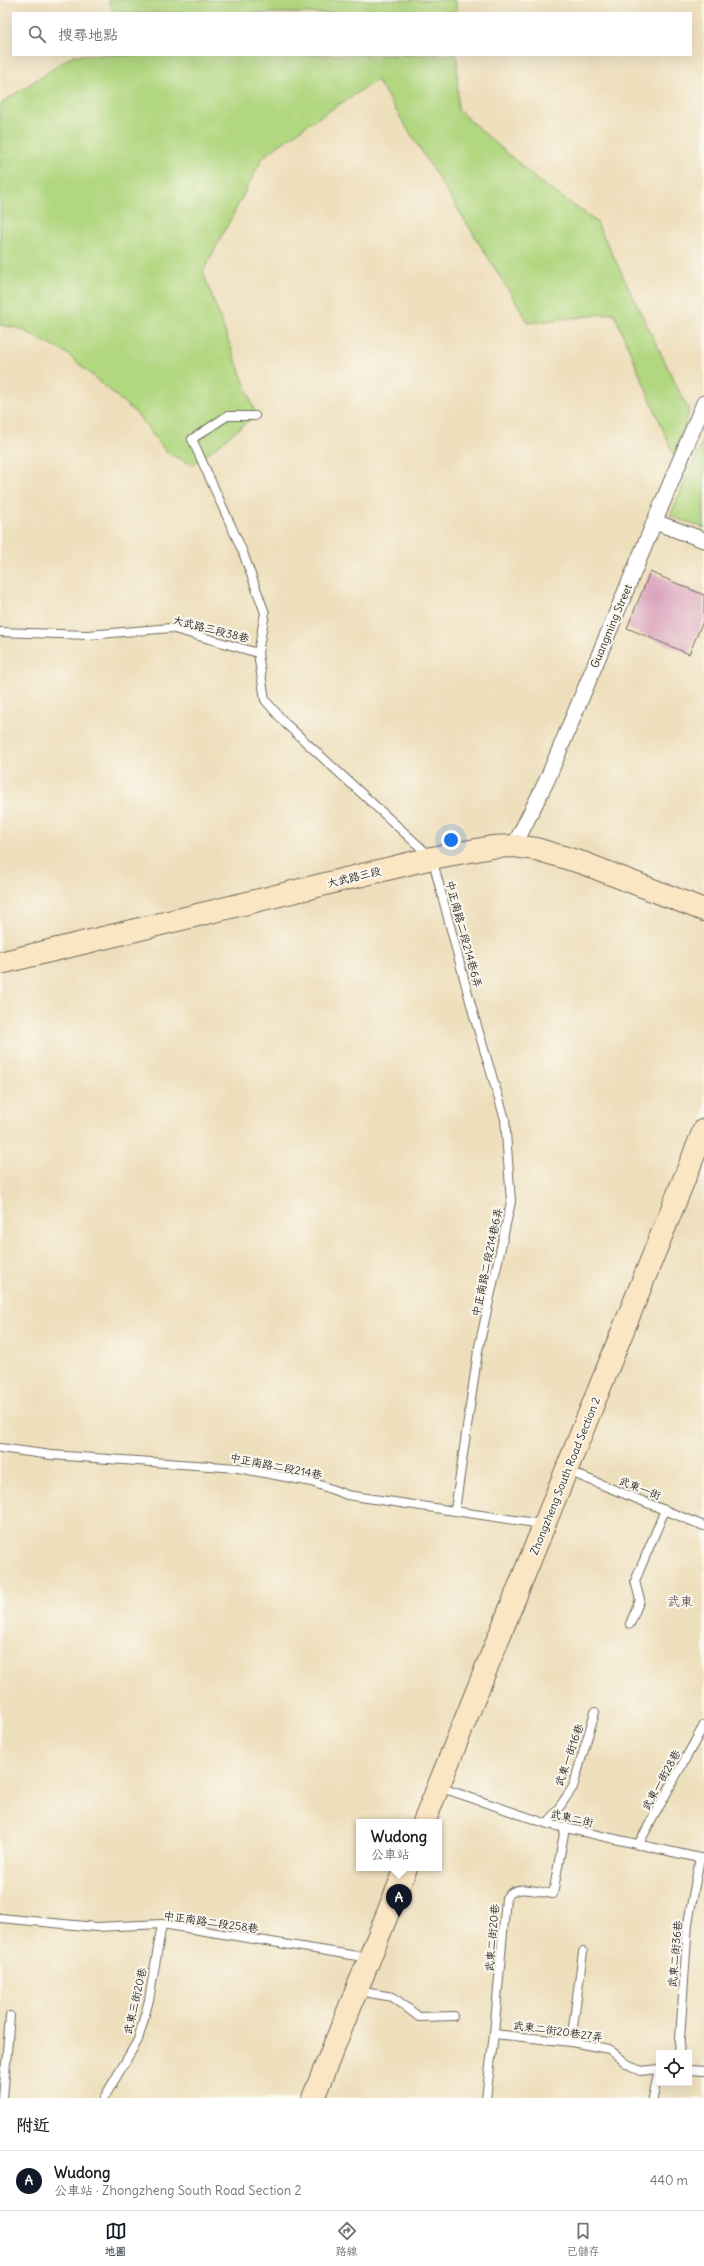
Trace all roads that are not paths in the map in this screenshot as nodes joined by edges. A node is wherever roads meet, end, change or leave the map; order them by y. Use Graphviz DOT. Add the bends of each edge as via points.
graph roads {
  1 [pos="704,403"];
  2 [pos="255,416"];
  3 [pos="654,522"];
  4 [pos="704,540"];
  5 [pos="0,632"];
  6 [pos="258,653"];
  7 [pos="514,846"];
  8 [pos="432,858"];
  9 [pos="704,910"];
  10 [pos="0,963"];
  11 [pos="704,1130"];
  12 [pos="0,1448"];
  13 [pos="567,1471"];
  14 [pos="455,1510"];
  15 [pos="665,1510"];
  16 [pos="545,1525"];
  17 [pos="704,1526"];
  18 [pos="630,1624"];
  19 [pos="595,1712"];
  20 [pos="704,1725"];
  21 [pos="438,1787"];
  22 [pos="425,1819"];
  23 [pos="548,1824"];
  24 [pos="565,1828"];
  25 [pos="638,1845"];
  26 [pos="702,1858"];
  27 [pos="405,1871"];
  28 [pos="0,1918"];
  29 [pos="162,1924"];
  30 [pos="583,1952"];
  31 [pos="370,1958"];
  32 [pos="357,1990"];
  33 [pos="10,2016"];
  34 [pos="454,2016"];
  35 [pos="494,2034"];
  36 [pos="571,2042"];
  37 [pos="679,2050"];
  38 [pos="656,2069"];
  39 [pos="692,2070"];
  40 [pos="704,2071"];
  41 [pos="656,2084"];
  42 [pos="316,2095"];
  43 [pos="3,2098"];
  44 [pos="104,2098"];
  45 [pos="486,2098"];
  46 [pos="653,2098"];
  1 -- 3 [label="street, Guangming Street"];
  2 -- 6 [label="lane" via="227,416 192,439 242,550 266,613"];
  3 -- 4 [label="street"];
  3 -- 7 [label="street, Guangming Street" via="547,780"];
  5 -- 6 [label="lane, 大武路三段38巷" via="88,635 171,628"];
  6 -- 8 [label="lane, 大武路三段38巷" via="266,700 286,724"];
  7 -- 8 [label="street, 大武路三段" via="492,847"];
  7 -- 9 [label="street, 大武路三段" via="561,856"];
  8 -- 10 [label="street, 大武路三段"];
  8 -- 14 [label="lane, 中正南路二段214巷6弄" via="504,1119 511,1202 478,1351"];
  11 -- 13 [label="street, Zhongzheng South Road Section 2"];
  12 -- 14 [label="lane, 中正南路二段214巷" via="51,1455 238,1468 312,1482 348,1495"];
  13 -- 15 [label="lane, 武東一街"];
  13 -- 16 [label="street, Zhongzheng South Road Section 2"];
  14 -- 16 [label="lane, 中正南路二段214巷"];
  15 -- 17 [label="lane, 武東一街"];
  15 -- 18 [label="lane" via="635,1581 640,1600"];
  16 -- 21 [label="street, Zhongzheng South Road Section 2"];
  19 -- 23 [label="lane, 武東一街16巷" via="572,1787"];
  20 -- 25 [label="lane, 武東一街28巷"];
  21 -- 22 [label="street, Zhongzheng South Road Section 2"];
  21 -- 23 [label="lane, 武東二街"];
  23 -- 24 [label="lane, 武東二街"];
  24 -- 25 [label="lane, 武東二街"];
  24 -- 35 [label="lane, 武東二街20巷" via="553,1894 516,1889 510,1891 506,1898"];
  25 -- 26 [label="lane, 武東二街"];
  26 -- 37 [label="lane, 武東二街36巷" via="688,1923"];
  27 -- 31 [label="street"];
  28 -- 29 [label="lane, 中正南路二段258巷" via="96,1927"];
  29 -- 31 [label="lane, 中正南路二段258巷"];
  29 -- 44 [label="lane, 武東三街20巷" via="149,2000 138,2040"];
  30 -- 36 [label="lane"];
  31 -- 32 [label="street"];
  32 -- 34 [label="lane" via="393,1997 419,2017"];
  32 -- 42 [label="street"];
  33 -- 43 [label="lane"];
  35 -- 36 [label="lane, 武東二街20巷27弄"];
  35 -- 45 [label="lane, 武東二街20巷"];
  36 -- 38 [label="lane, 武東二街20巷27弄" via="609,2049 640,2071"];
  39 -- 40 [label="lane"];
  41 -- 46 [label="lane"];
}
